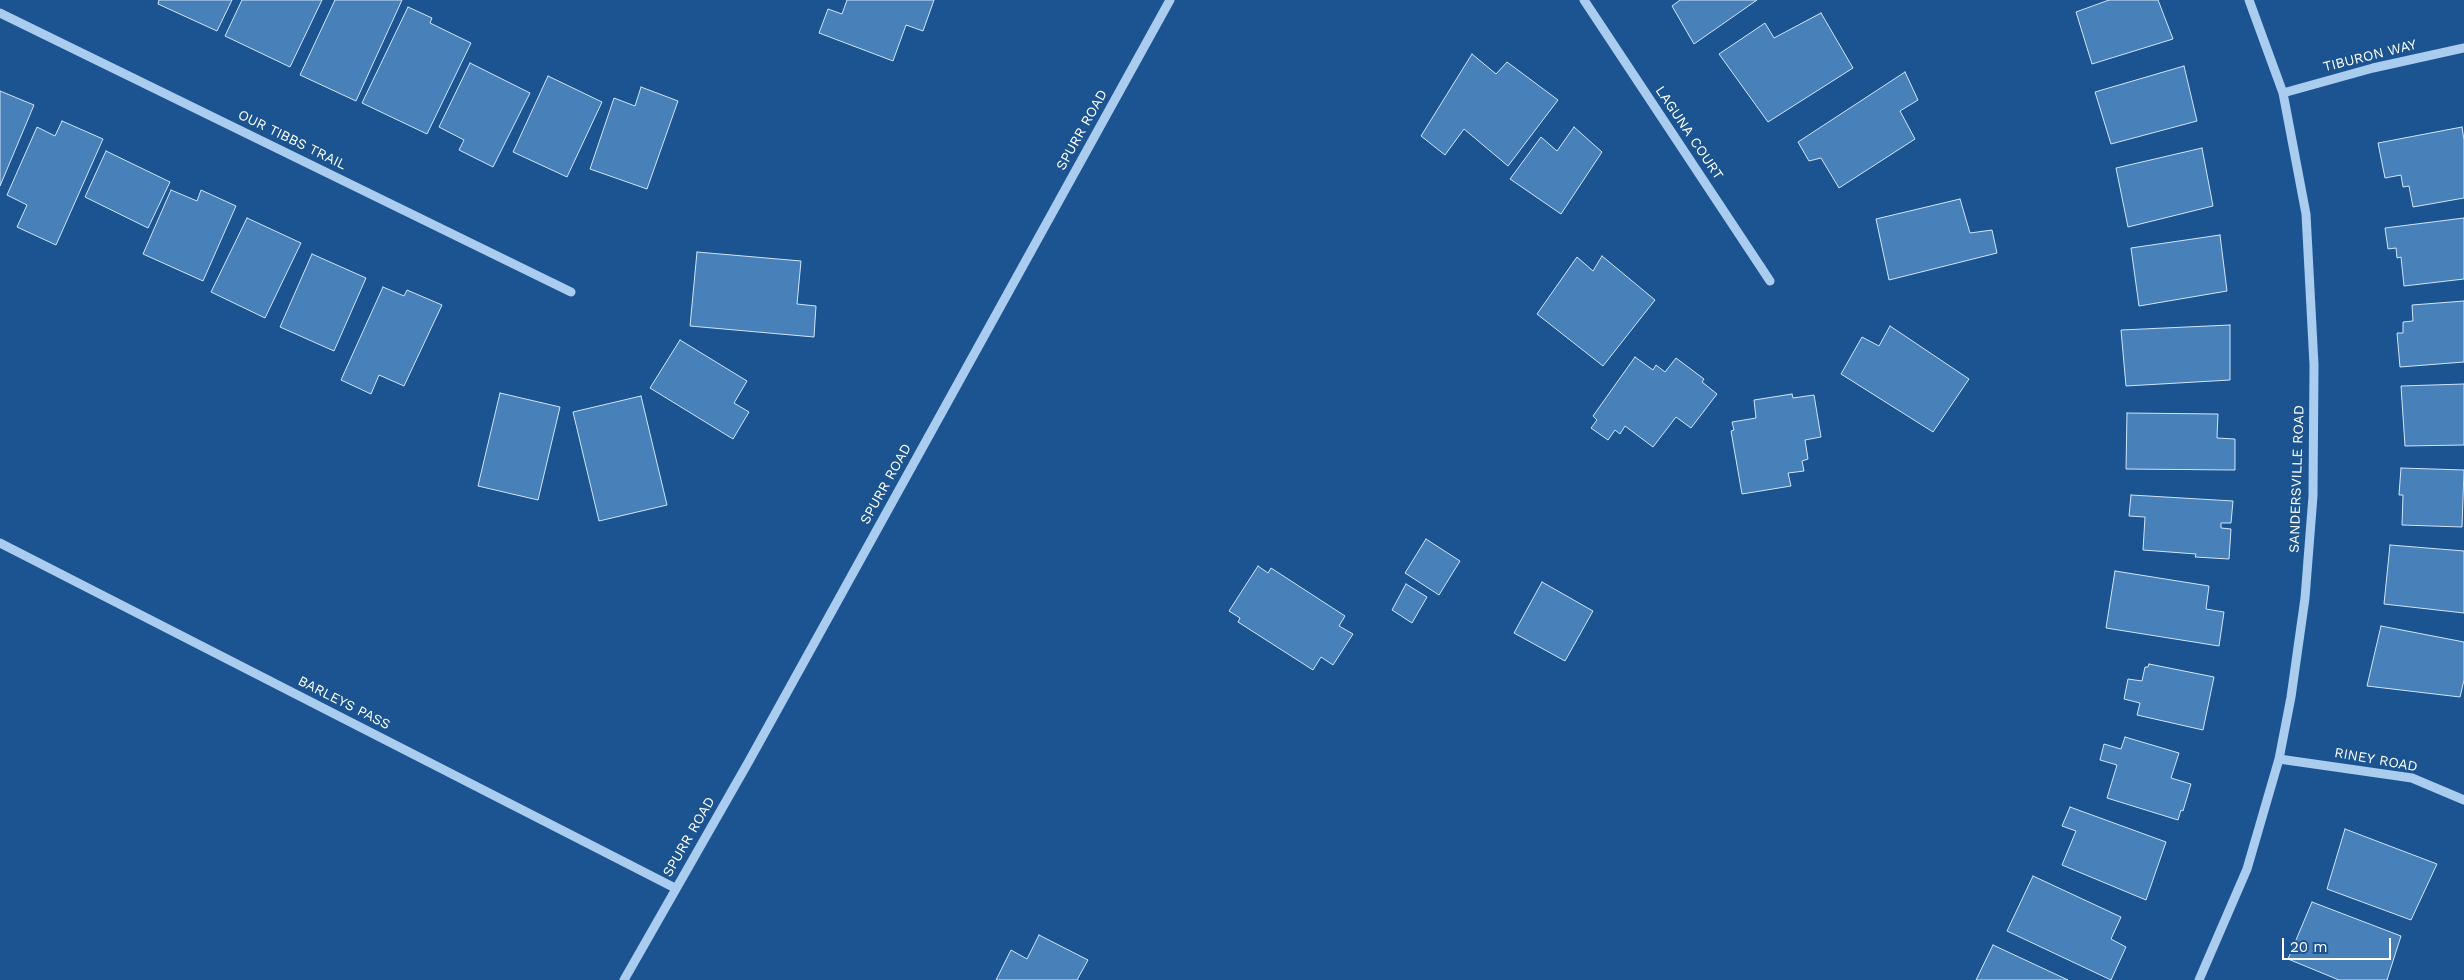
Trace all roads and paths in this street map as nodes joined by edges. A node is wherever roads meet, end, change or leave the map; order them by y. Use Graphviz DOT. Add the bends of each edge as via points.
graph roads {
  1 [pos="1170,0"];
  2 [pos="1584,0"];
  3 [pos="2249,0"];
  4 [pos="0,13"];
  5 [pos="2464,48"];
  6 [pos="2283,93"];
  7 [pos="1770,281"];
  8 [pos="571,292"];
  9 [pos="0,542"];
  10 [pos="2279,759"];
  11 [pos="2464,800"];
  12 [pos="675,888"];
  13 [pos="624,980"];
  14 [pos="2199,980"];
  1 -- 12 [label="street, SPURR ROAD" via="749,761"];
  2 -- 7 [label="street, LAGUNA COURT"];
  3 -- 6 [label="street, SANDERSVILLE ROAD"];
  4 -- 8 [label="street, OUR TIBBS TRAIL"];
  5 -- 6 [label="street, TIBURON WAY" via="2373,68"];
  6 -- 10 [label="street, SANDERSVILLE ROAD" via="2306,214 2314,365 2314,496 2305,598"];
  9 -- 12 [label="street, BARLEYS PASS"];
  10 -- 11 [label="street, RINEY ROAD" via="2412,778"];
  10 -- 14 [label="street, SANDERSVILLE ROAD" via="2247,869"];
  12 -- 13 [label="street, SPURR ROAD"];
}
